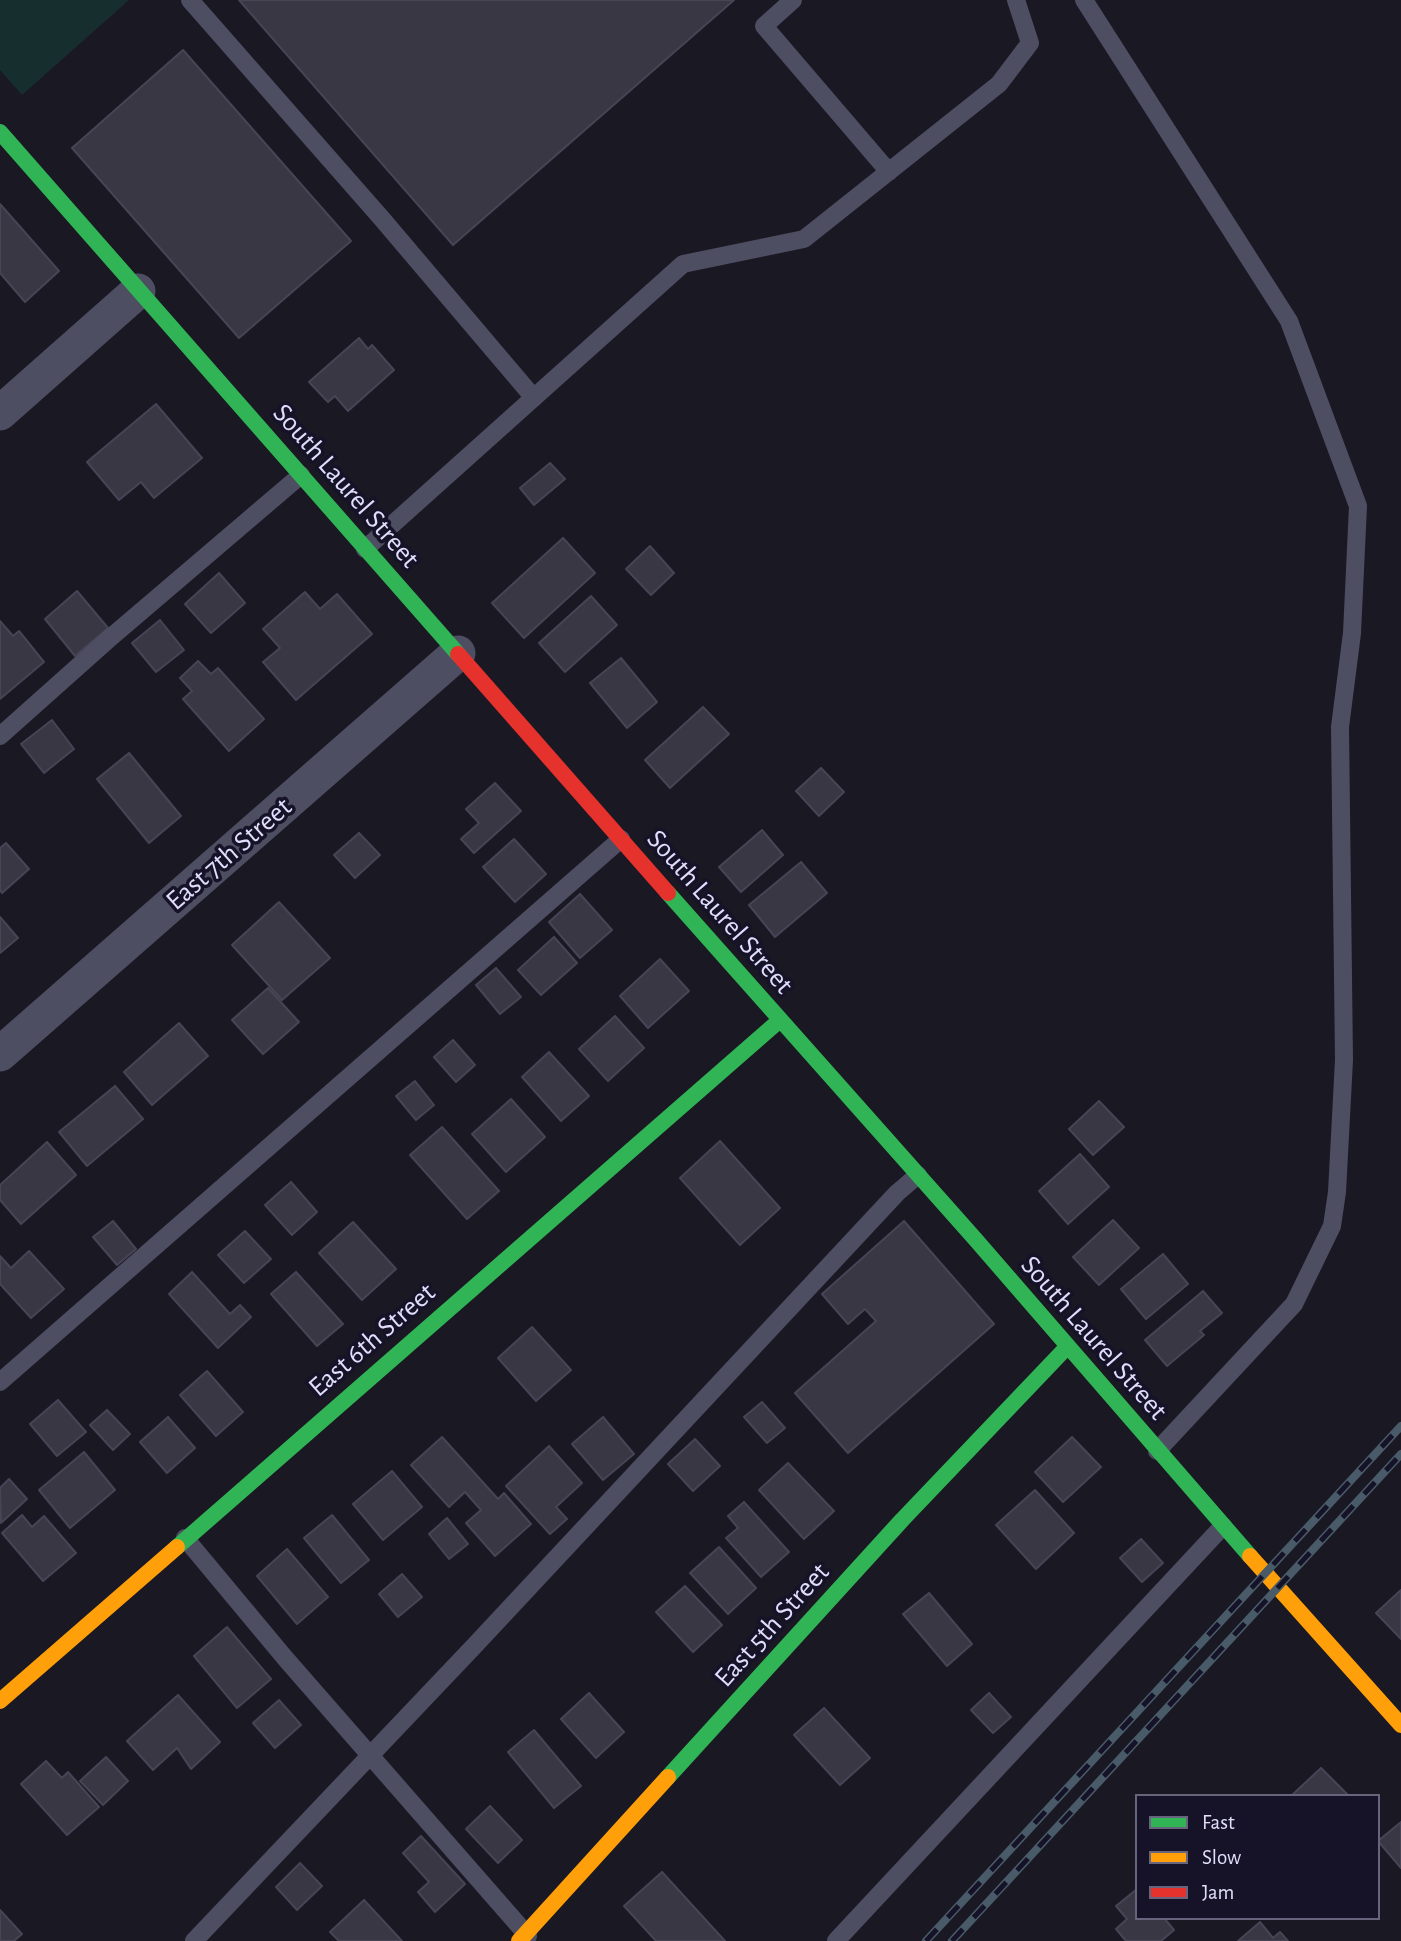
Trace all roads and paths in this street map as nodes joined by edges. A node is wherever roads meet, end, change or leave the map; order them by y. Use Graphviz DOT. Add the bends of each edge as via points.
graph roads {
  1 [pos="190,0"];
  2 [pos="793,0"];
  3 [pos="1016,0"];
  4 [pos="1084,0"];
  5 [pos="0,132"];
  6 [pos="889,172"];
  7 [pos="138,291"];
  8 [pos="534,398"];
  9 [pos="0,413"];
  10 [pos="300,475"];
  11 [pos="365,550"];
  12 [pos="458,653"];
  13 [pos="0,736"];
  14 [pos="621,839"];
  15 [pos="779,1020"];
  16 [pos="0,1054"];
  17 [pos="918,1175"];
  18 [pos="1067,1347"];
  19 [pos="0,1382"];
  20 [pos="1157,1451"];
  21 [pos="1223,1526"];
  22 [pos="186,1538"];
  23 [pos="0,1700"];
  24 [pos="1401,1725"];
  25 [pos="370,1755"];
  26 [pos="526,1939"];
  27 [pos="194,1941"];
  28 [pos="836,1941"];
  1 -- 8 [label="lane"];
  2 -- 6 [label="lane" via="764,26"];
  3 -- 6 [label="lane" via="1030,43 999,84"];
  4 -- 20 [label="lane" via="1289,321 1358,506 1352,633 1340,727 1344,1060 1332,1227 1294,1304"];
  5 -- 7 [label="street, South Laurel Street"];
  6 -- 8 [label="lane" via="804,239 684,264"];
  7 -- 9 [label="street"];
  7 -- 10 [label="street, South Laurel Street"];
  8 -- 11 [label="lane"];
  10 -- 11 [label="street, South Laurel Street"];
  10 -- 13 [label="lane"];
  11 -- 12 [label="street, South Laurel Street"];
  12 -- 14 [label="street, South Laurel Street"];
  12 -- 16 [label="street, East 7th Street"];
  14 -- 15 [label="street, South Laurel Street"];
  14 -- 19 [label="lane"];
  15 -- 17 [label="street, South Laurel Street"];
  15 -- 22 [label="street, East 6th Street"];
  17 -- 18 [label="street, South Laurel Street"];
  17 -- 25 [label="lane"];
  18 -- 20 [label="street, South Laurel Street"];
  18 -- 26 [label="street, East 5th Street" via="902,1520"];
  20 -- 21 [label="street, South Laurel Street"];
  21 -- 24 [label="street, South Laurel Street"];
  21 -- 28 [label="lane"];
  22 -- 23 [label="street, East 6th Street"];
  22 -- 25 [label="lane"];
  25 -- 26 [label="lane"];
  25 -- 27 [label="lane"];
}
